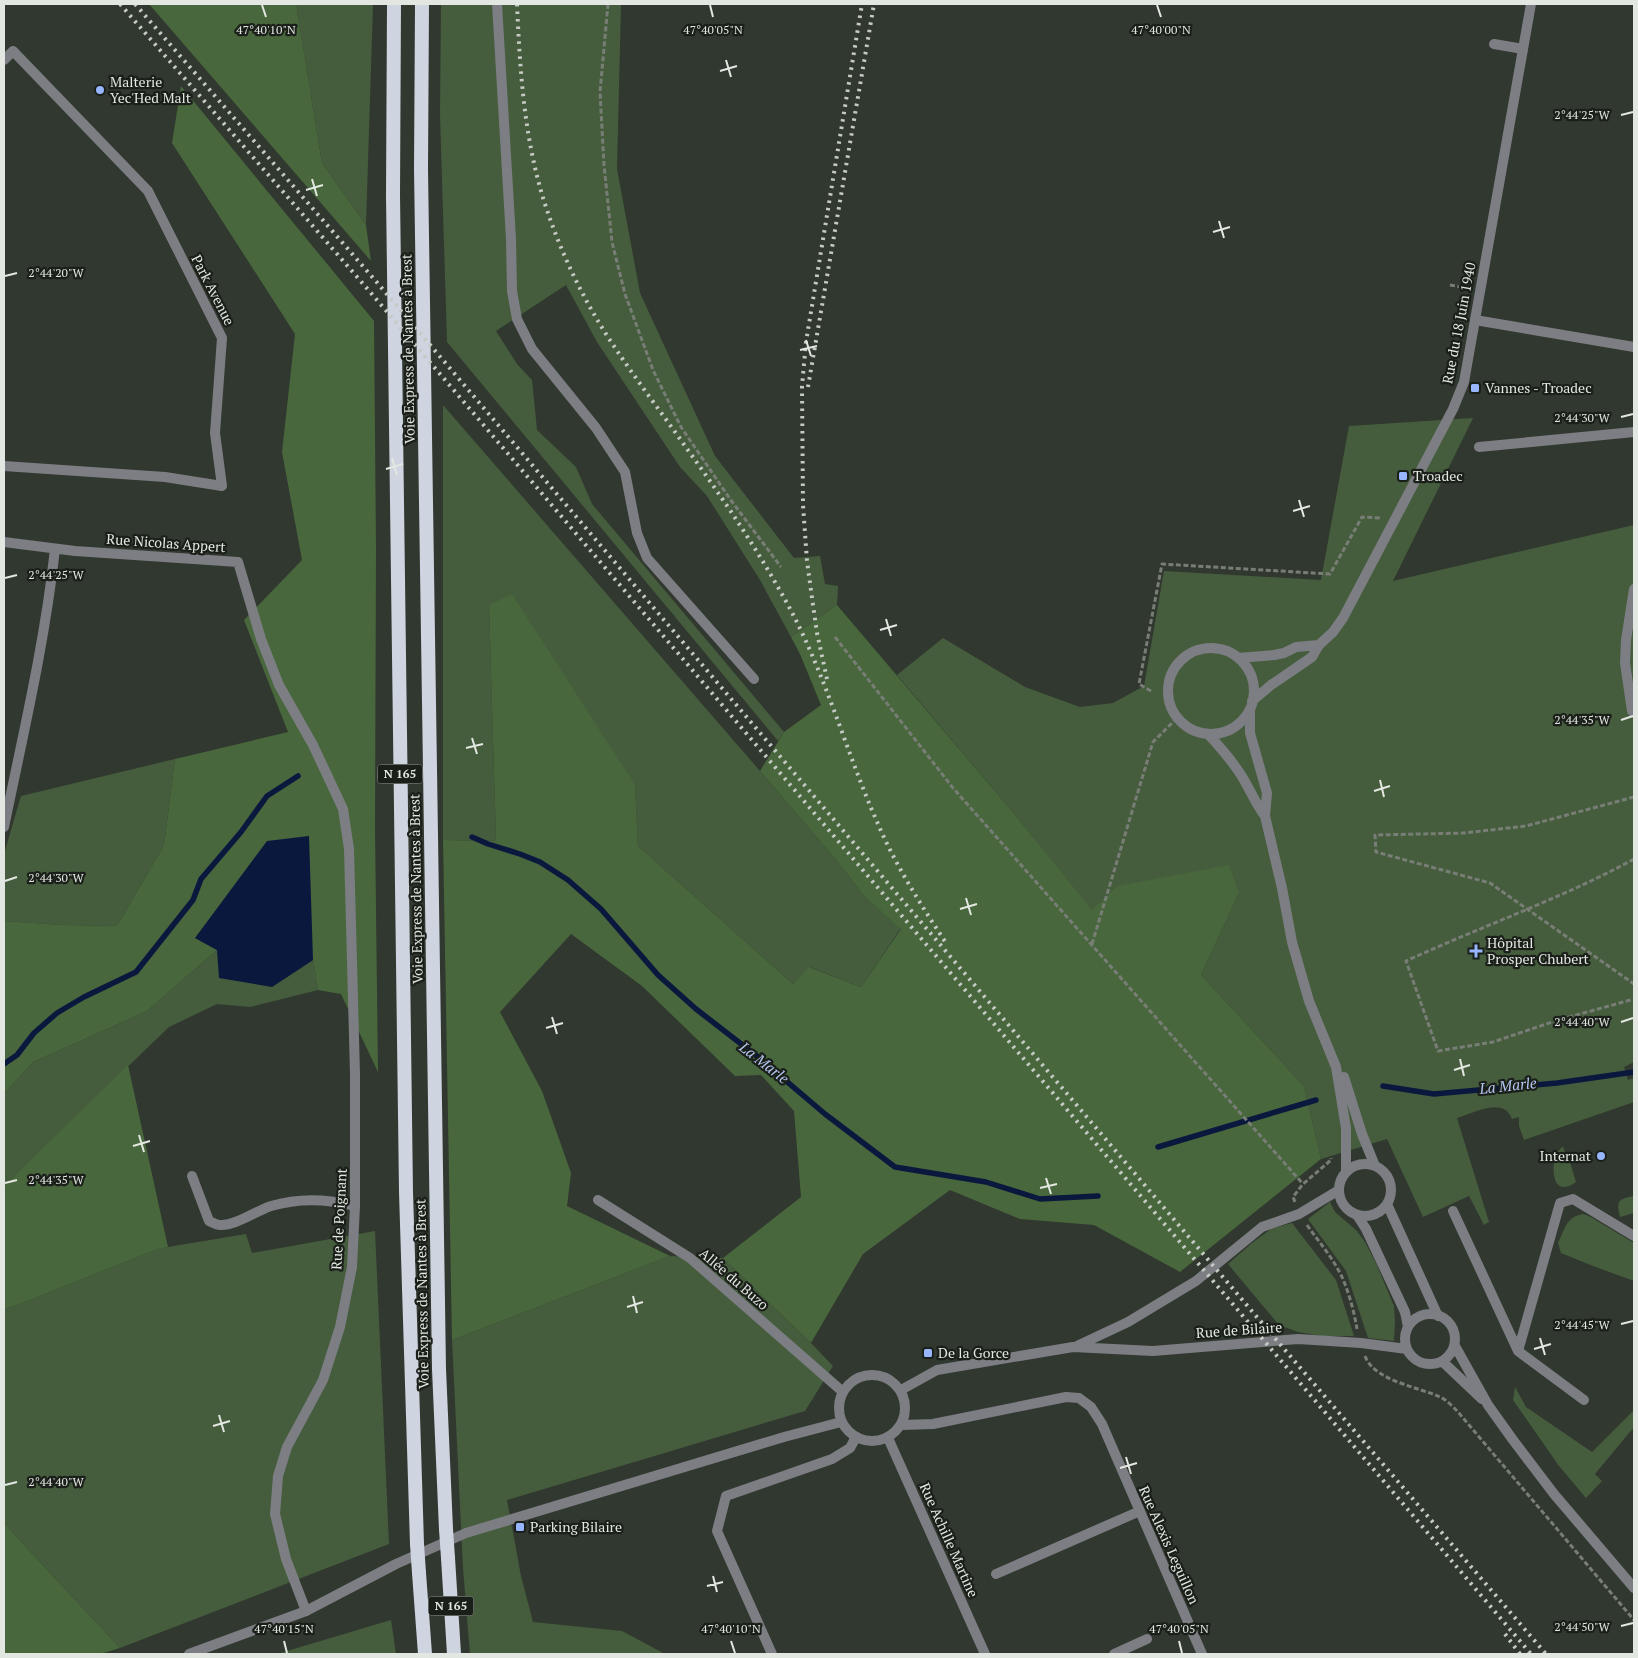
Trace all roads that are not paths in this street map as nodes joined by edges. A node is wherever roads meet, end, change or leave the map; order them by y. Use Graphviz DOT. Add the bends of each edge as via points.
graph roads {
  1 [pos="394,4"];
  2 [pos="422,4"];
  3 [pos="497,4"];
  4 [pos="1531,4"];
  5 [pos="1494,44"];
  6 [pos="1523,49"];
  7 [pos="4,60"];
  8 [pos="1475,320"];
  9 [pos="1634,347"];
  10 [pos="1634,432"];
  11 [pos="1479,446"];
  12 [pos="4,466"];
  13 [pos="4,542"];
  14 [pos="55,549"];
  15 [pos="1634,589"];
  16 [pos="1319,645"];
  17 [pos="1238,658"];
  18 [pos="754,679"];
  19 [pos="1251,706"];
  20 [pos="1634,713"];
  21 [pos="1209,735"];
  22 [pos="343,809"];
  23 [pos="1265,816"];
  24 [pos="4,827"];
  25 [pos="1336,1067"];
  26 [pos="1375,1166"];
  27 [pos="1346,1172"];
  28 [pos="192,1176"];
  29 [pos="1339,1190"];
  30 [pos="598,1200"];
  31 [pos="1387,1204"];
  32 [pos="356,1206"];
  33 [pos="1453,1212"];
  34 [pos="1357,1215"];
  35 [pos="1634,1236"];
  36 [pos="1438,1316"];
  37 [pos="1408,1327"];
  38 [pos="1455,1346"];
  39 [pos="1073,1348"];
  40 [pos="1407,1349"];
  41 [pos="1518,1351"];
  42 [pos="1442,1362"];
  43 [pos="901,1390"];
  44 [pos="843,1392"];
  45 [pos="1584,1400"];
  46 [pos="1488,1405"];
  47 [pos="841,1422"];
  48 [pos="902,1425"];
  49 [pos="856,1437"];
  50 [pos="888,1438"];
  51 [pos="1140,1511"];
  52 [pos="996,1574"];
  53 [pos="1634,1588"];
  54 [pos="306,1611"];
  55 [pos="1147,1639"];
  56 [pos="189,1654"];
  57 [pos="425,1654"];
  58 [pos="454,1654"];
  59 [pos="772,1654"];
  60 [pos="985,1654"];
  61 [pos="1114,1654"];
  62 [pos="1202,1654"];
  1 -- 57 [label="highway, Voie Express de Nantes à Brest / N 165, bridge" via="394,253 406,1192 417,1544"];
  2 -- 58 [label="highway, Voie Express de Nantes à Brest / N 165, bridge" via="421,169 439,1370"];
  3 -- 18 [label="street" via="512,291 517,318 532,349 596,428 626,472 637,533 647,558"];
  4 -- 6 [label="street, Rue du 18 Juin 1940"];
  5 -- 6 [label="street"];
  6 -- 8 [label="street, Rue du 18 Juin 1940"];
  7 -- 12 [label="street, Park Avenue" via="13,51 148,192 222,338 215,433 222,486 165,477"];
  8 -- 9 [label="street"];
  8 -- 16 [label="street, Rue du 18 Juin 1940" via="1462,389 1453,409 1343,618"];
  10 -- 11 [label="street"];
  13 -- 14 [label="street, Rue Nicolas Appert"];
  14 -- 22 [label="street, Rue Nicolas Appert" via="238,562 279,685 313,745"];
  14 -- 24 [label="street" via="29,707"];
  15 -- 20 [label="street" via="1625,656"];
  16 -- 17 [label="street" via="1296,647 1274,655"];
  16 -- 19 [label="street, Rue du 18 Juin 1940" via="1312,657 1271,685"];
  17 -- 19 [label="street" via="1252,676 1254,694"];
  17 -- 21 [label="street" via="1219,648 1204,648 1187,655 1174,667 1168,684 1169,702 1177,718 1191,730"];
  19 -- 21 [label="street" via="1243,721 1233,729"];
  19 -- 23 [label="street" via="1250,733 1267,792"];
  21 -- 23 [label="street" via="1232,762"];
  22 -- 32 [label="street, Rue de Poignant" via="349,849 353,953"];
  23 -- 25 [label="street" via="1292,942 1309,1001"];
  25 -- 26 [label="street" via="1342,1071"];
  25 -- 27 [label="street" via="1346,1128"];
  26 -- 27 [label="street" via="1360,1165"];
  26 -- 31 [label="street" via="1390,1182"];
  27 -- 29 [label="street"];
  28 -- 32 [label="street" via="209,1221 219,1225 271,1206 297,1201 335,1200"];
  29 -- 34 [label="street" via="1342,1203"];
  29 -- 39 [label="street, Rue de Bilaire" via="1299,1214 1262,1227 1196,1281 1128,1322"];
  30 -- 44 [label="street, Allée du Buzo" via="690,1258"];
  31 -- 34 [label="street" via="1374,1215"];
  31 -- 36 [label="street"];
  32 -- 54 [label="street, Rue de Poignant" via="352,1267 340,1327 323,1380 287,1447 278,1476 275,1514 286,1559"];
  33 -- 41 [label="street"];
  34 -- 37 [label="street" via="1405,1312"];
  35 -- 41 [label="street" via="1573,1200 1560,1203"];
  36 -- 37 [label="street" via="1421,1316"];
  36 -- 38 [label="street" via="1451,1325"];
  37 -- 40 [label="street" via="1405,1334"];
  38 -- 42 [label="street"];
  38 -- 46 [label="street"];
  39 -- 40 [label="street, Rue de Bilaire" via="1153,1350 1298,1339"];
  39 -- 43 [label="street, Rue de Bilaire" via="937,1370"];
  40 -- 42 [label="street" via="1418,1362 1426,1365"];
  41 -- 45 [label="street"];
  42 -- 46 [label="street"];
  43 -- 44 [label="street" via="889,1379 873,1375 854,1380"];
  43 -- 48 [label="street" via="906,1405"];
  44 -- 47 [label="street" via="839,1406"];
  46 -- 53 [label="street" via="1554,1494"];
  47 -- 49 [label="street"];
  47 -- 54 [label="street" via="784,1436 466,1533 396,1564"];
  48 -- 50 [label="street"];
  48 -- 51 [label="street, Rue Alexis Leguillon" via="933,1424 1066,1397 1079,1398 1091,1407 1102,1424"];
  49 -- 50 [label="street" via="874,1442"];
  49 -- 59 [label="street" via="850,1448 832,1459 726,1496 717,1531"];
  50 -- 60 [label="street, Rue Achille Martine"];
  51 -- 52 [label="street"];
  51 -- 62 [label="street, Rue Alexis Leguillon"];
  54 -- 56 [label="street"];
  55 -- 61 [label="street"];
}
